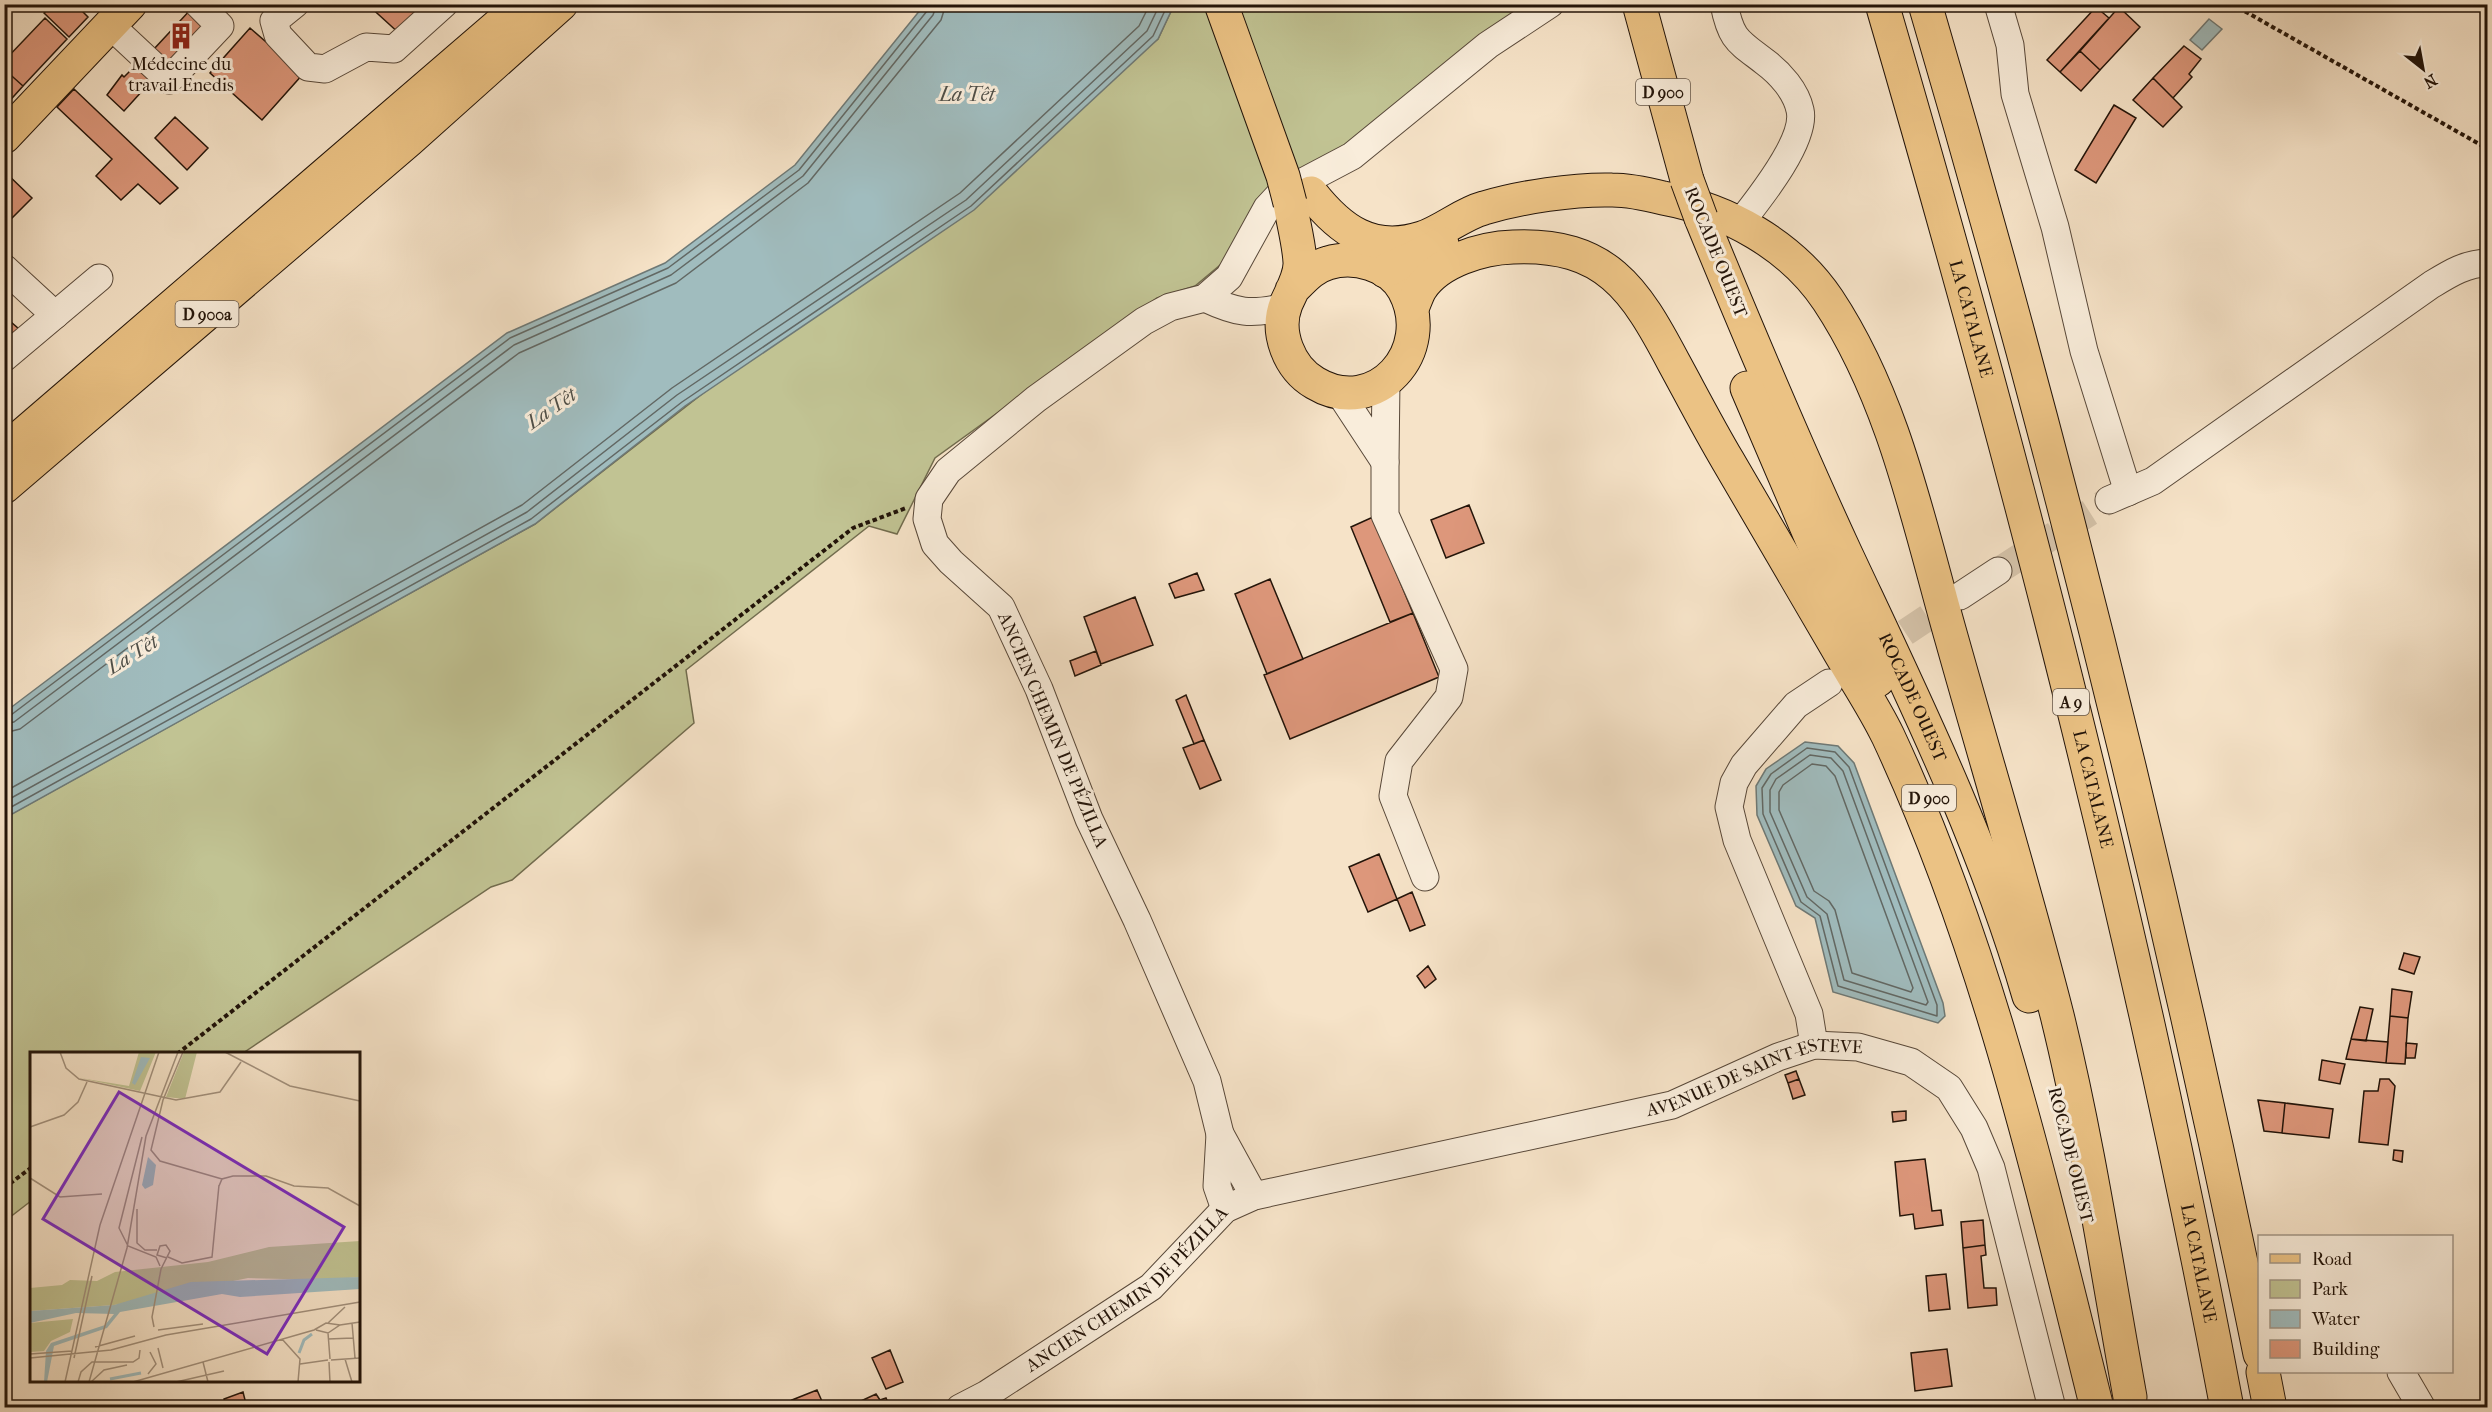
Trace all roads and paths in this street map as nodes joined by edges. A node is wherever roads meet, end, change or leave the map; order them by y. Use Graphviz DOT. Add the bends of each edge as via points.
graph roads {
  1 [pos="198,4"];
  2 [pos="295,4"];
  3 [pos="444,4"];
  4 [pos="510,4"];
  5 [pos="523,4"];
  6 [pos="561,4"];
  7 [pos="580,4"];
  8 [pos="1221,4"];
  9 [pos="1239,4"];
  10 [pos="1550,4"];
  11 [pos="1622,4"];
  12 [pos="1640,4"];
  13 [pos="1724,4"];
  14 [pos="1882,4"];
  15 [pos="1925,4"];
  16 [pos="1998,4"];
  17 [pos="2232,4"];
  18 [pos="120,15"];
  19 [pos="401,129"];
  20 [pos="4,137"];
  21 [pos="2487,149"];
  22 [pos="1678,179"];
  23 [pos="1556,194"];
  24 [pos="1300,198"];
  25 [pos="1691,217"];
  26 [pos="1740,223"];
  27 [pos="2487,263"];
  28 [pos="1378,267"];
  29 [pos="4,268"];
  30 [pos="99,278"];
  31 [pos="1205,298"];
  32 [pos="1289,298"];
  33 [pos="1412,308"];
  34 [pos="55,315"];
  35 [pos="4,358"];
  36 [pos="1386,381"];
  37 [pos="1339,392"];
  38 [pos="4,451"];
  39 [pos="1385,462"];
  40 [pos="4,487"];
  41 [pos="929,499"];
  42 [pos="1998,571"];
  43 [pos="1960,596"];
  44 [pos="1829,683"];
  45 [pos="1425,877"];
  46 [pos="1814,1045"];
  47 [pos="178,1052"];
  48 [pos="1220,1134"];
  49 [pos="30,1168"];
  50 [pos="4,1188"];
  51 [pos="1254,1196"];
  52 [pos="1225,1209"];
  53 [pos="2258,1341"];
  54 [pos="2263,1373"];
  55 [pos="2402,1373"];
  56 [pos="2131,1402"];
  57 [pos="960,1407"];
  58 [pos="2052,1407"];
  59 [pos="2098,1407"];
  60 [pos="2227,1407"];
  61 [pos="2270,1407"];
  62 [pos="2422,1407"];
  1 -- 18 [label="street" via="220,26 169,80"];
  2 -- 3 [label="street" via="274,21 278,35 308,67 325,69 366,47 394,49"];
  4 -- 19 [label="main road, D 900a"];
  5 -- 19 [label="main road, D 900a"];
  6 -- 19 [label="main road, D 900a"];
  7 -- 19 [label="main road, D 900a"];
  8 -- 24 [label="main road, bridge" via="1283,176"];
  9 -- 24 [label="main road"];
  10 -- 31 [label="street" via="1488,45 1352,156 1280,194 1267,208 1229,277"];
  11 -- 22 [label="main road, ROCADE OUEST / D 900"];
  12 -- 22 [label="main road, ROCADE OUEST / D 900"];
  13 -- 26 [label="street" via="1728,28 1745,49 1788,84 1800,111 1794,141 1769,185"];
  14 -- 60 [label="main road, LA CATALANE / A 9" via="2044,587 2187,1200"];
  15 -- 53 [label="main road, A 9" via="1991,230 2082,575 2159,886"];
  16 -- 27 [label="street" via="2010,45 2015,94 2055,227 2118,496 2153,481 2456,269"];
  17 -- 21 [label="path"];
  18 -- 20 [label="main road"];
  19 -- 38 [label="main road, D 900a"];
  19 -- 40 [label="main road, D 900a"];
  22 -- 25 [label="main road, ROCADE OUEST / D 900, bridge"];
  23 -- 24 [label="main road" via="1482,208 1420,239 1385,242 1355,236"];
  23 -- 26 [label="main road" via="1614,189 1669,198"];
  23 -- 28 [label="main road" via="1516,205 1483,219 1433,249"];
  24 -- 28 [label="main road" via="1335,243"];
  24 -- 32 [label="main road" via="1300,263"];
  25 -- 56 [label="main road, ROCADE OUEST / D 900" via="1951,780 2018,957 2069,1140"];
  25 -- 59 [label="main road, ROCADE OUEST / D 900" via="1757,415 1888,700 1963,886 2056,1187 2089,1332"];
  26 -- 56 [label="main road" via="1790,258 1825,296 1856,346 1887,416 2058,1019"];
  28 -- 32 [label="main road" via="1349,260 1327,263 1307,274"];
  28 -- 33 [label="main road" via="1402,287"];
  29 -- 34 [label="street"];
  30 -- 34 [label="street"];
  31 -- 32 [label="street" via="1234,311 1259,313"];
  31 -- 41 [label="street" via="1170,307 1144,321 1036,399 948,471"];
  32 -- 37 [label="main road" via="1282,325 1284,343 1296,366 1315,383"];
  33 -- 36 [label="main road" via="1415,325 1407,356"];
  33 -- 59 [label="main road" via="1421,288 1441,269 1471,255 1504,247 1540,246 1574,254 1608,271 1626,285 1649,316 1712,435 1887,734 1937,852 1993,1008"];
  34 -- 35 [label="street"];
  36 -- 37 [label="main road" via="1364,391"];
  36 -- 39 [label="street"];
  37 -- 39 [label="street"];
  39 -- 45 [label="street" via="1384,515 1454,669 1449,698 1399,761 1393,796"];
  41 -- 47 [label="path" via="853,528"];
  41 -- 48 [label="street, ANCIEN CHEMIN DE PÉZILLA" via="927,519 935,544 1001,608 1039,689 1089,819 1207,1081"];
  42 -- 43 [label="street"];
  44 -- 46 [label="street" via="1796,705 1743,765 1729,807 1737,840 1809,1014"];
  46 -- 51 [label="street, AVENUE DE SAINT-ESTEVE" via="1672,1105"];
  46 -- 58 [label="street, AVENUE DE SAINT-ESTEVE" via="1858,1047 1911,1062 1949,1088 1974,1128 1991,1168"];
  48 -- 51 [label="street, ANCIEN CHEMIN DE PÉZILLA"];
  48 -- 52 [label="street, ANCIEN CHEMIN DE PÉZILLA" via="1217,1186"];
  49 -- 50 [label="path"];
  51 -- 52 [label="street, AVENUE DE SAINT-ESTEVE"];
  52 -- 57 [label="street, ANCIEN CHEMIN DE PÉZILLA" via="1151,1287 987,1394"];
  54 -- 61 [label="main road"];
  55 -- 62 [label="street"];
}
